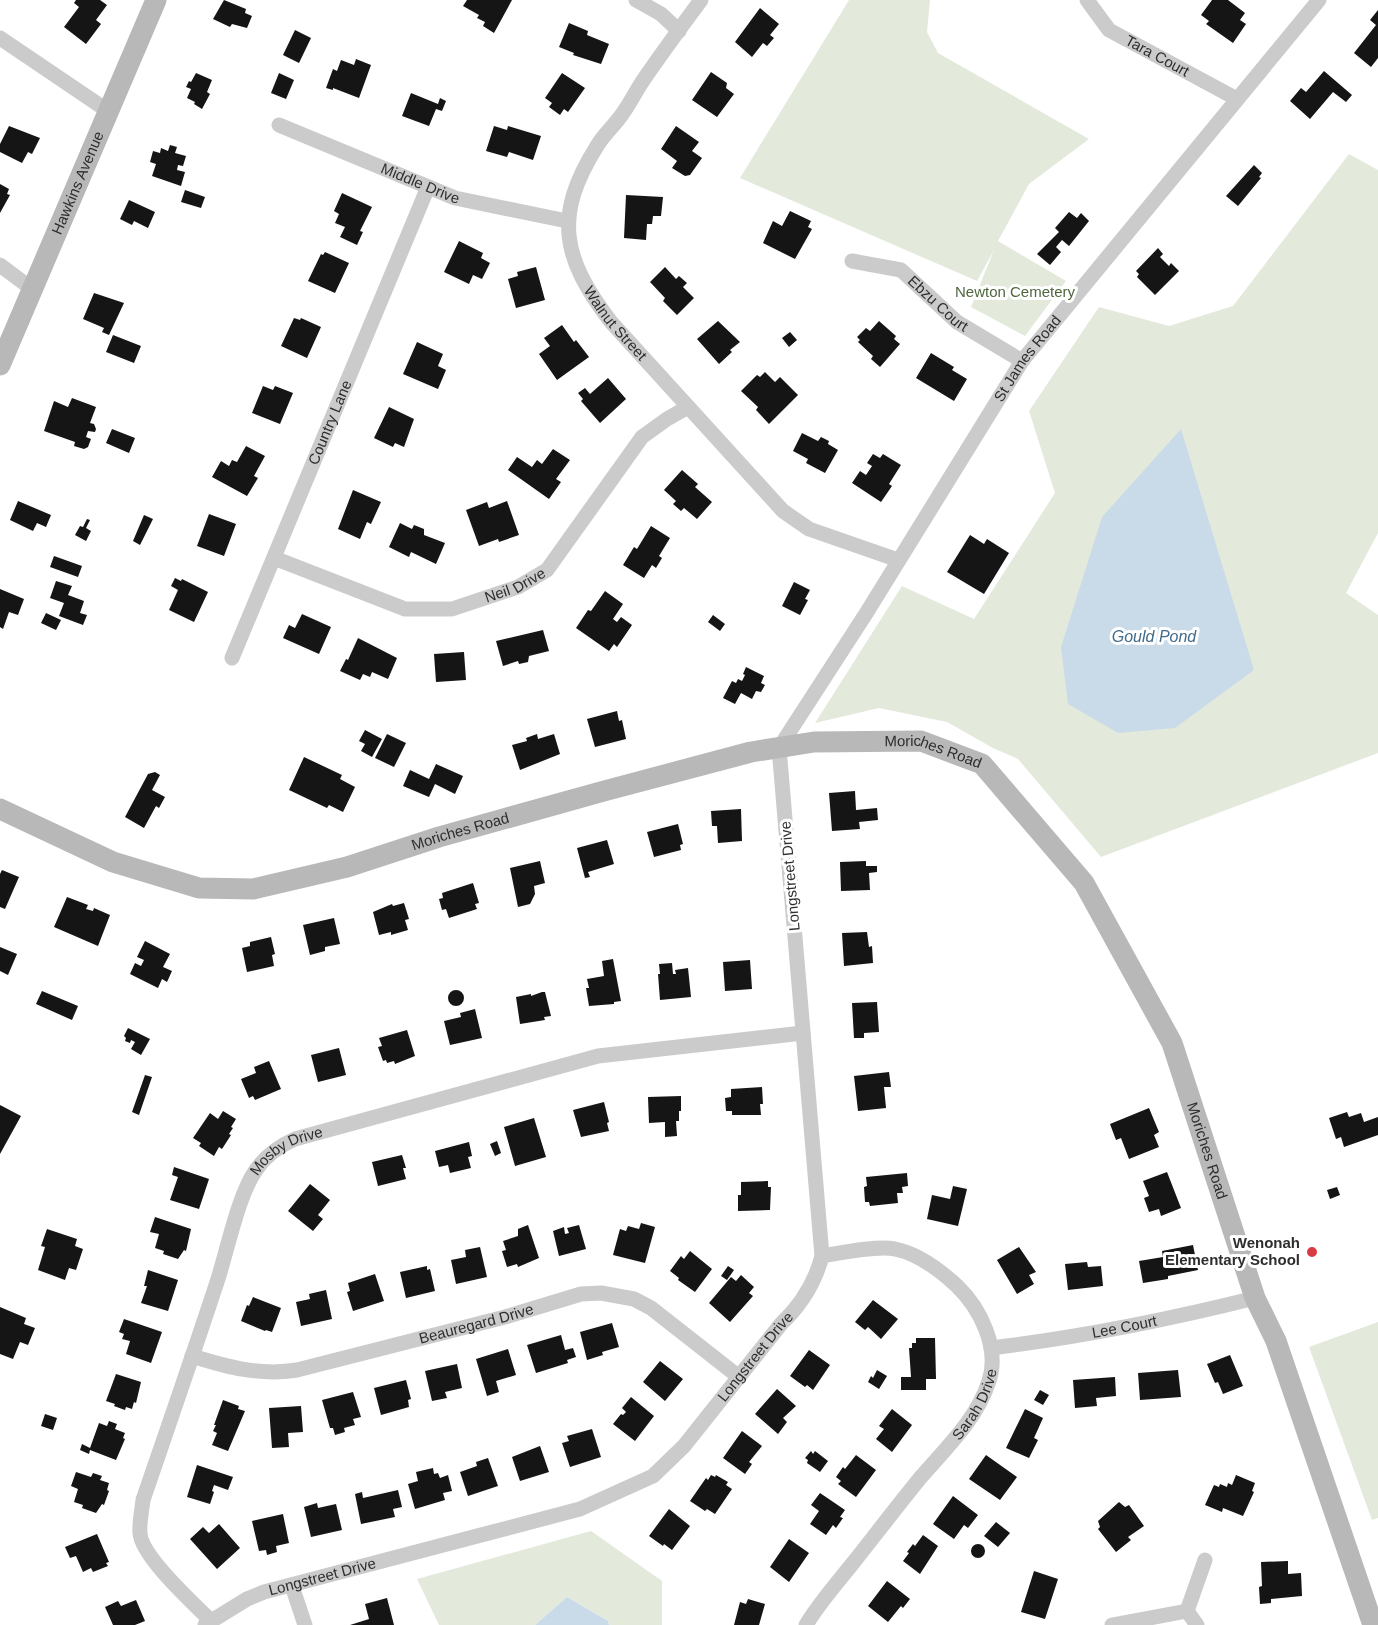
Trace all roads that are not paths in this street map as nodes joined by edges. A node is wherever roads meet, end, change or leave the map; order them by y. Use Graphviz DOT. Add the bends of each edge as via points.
graph roads {
  1 [pos="156,0"];
  2 [pos="636,0"];
  3 [pos="701,0"];
  4 [pos="1086,0"];
  5 [pos="1319,0"];
  6 [pos="679,31"];
  7 [pos="0,38"];
  8 [pos="1237,99"];
  9 [pos="108,111"];
  10 [pos="279,125"];
  11 [pos="428,187"];
  12 [pos="567,221"];
  13 [pos="852,261"];
  14 [pos="0,266"];
  15 [pos="32,290"];
  16 [pos="1022,361"];
  17 [pos="0,365"];
  18 [pos="688,407"];
  19 [pos="274,558"];
  20 [pos="898,560"];
  21 [pos="232,658"];
  22 [pos="779,748"];
  23 [pos="0,809"];
  24 [pos="803,1033"];
  25 [pos="822,1256"];
  26 [pos="1256,1298"];
  27 [pos="991,1348"];
  28 [pos="192,1356"];
  29 [pos="739,1377"];
  30 [pos="1205,1560"];
  31 [pos="292,1586"];
  32 [pos="1187,1611"];
  33 [pos="208,1623"];
  34 [pos="305,1625"];
  35 [pos="806,1625"];
  36 [pos="1112,1625"];
  37 [pos="1197,1625"];
  38 [pos="1373,1625"];
  1 -- 9 [label="street, Hawkins Avenue"];
  2 -- 6 [label="street"];
  3 -- 6 [label="street, Walnut Street"];
  4 -- 8 [label="street, Tara Court" via="1109,30"];
  5 -- 8 [label="street, St James Road"];
  6 -- 12 [label="street, Walnut Street" via="597,145 579,180"];
  7 -- 9 [label="street"];
  8 -- 16 [label="street, St James Road"];
  9 -- 15 [label="street, Hawkins Avenue"];
  10 -- 11 [label="street, Middle Drive"];
  11 -- 12 [label="street, Middle Drive" via="454,198"];
  11 -- 19 [label="street, Country Lane"];
  12 -- 18 [label="street, Walnut Street" via="578,271 592,297"];
  13 -- 16 [label="street, Ebzu Court" via="901,270 957,322"];
  14 -- 15 [label="street"];
  15 -- 17 [label="street, Hawkins Avenue"];
  16 -- 20 [label="street, St James Road"];
  18 -- 19 [label="street, Neil Drive" via="642,437 547,570 518,587 452,609 405,609"];
  18 -- 20 [label="street, Walnut Street" via="783,511 809,529"];
  19 -- 21 [label="street, Country Lane"];
  20 -- 22 [label="street, St James Road"];
  22 -- 23 [label="street, Moriches Road" via="604,791 347,867 253,889 199,888 113,862"];
  22 -- 24 [label="street, Longstreet Drive"];
  22 -- 26 [label="street, Moriches Road" via="814,742 921,741 982,764 990,772 1084,883 1172,1043"];
  24 -- 25 [label="street, Longstreet Drive"];
  24 -- 28 [label="street, Mosby Drive" via="598,1056 294,1139 278,1147 248,1183"];
  25 -- 27 [label="street, Sarah Drive" via="894,1249 927,1262 946,1275 977,1309"];
  25 -- 29 [label="street, Longstreet Drive" via="817,1276 794,1312"];
  26 -- 27 [label="street, Lee Court" via="1083,1336"];
  26 -- 38 [label="street, Moriches Road" via="1276,1341"];
  27 -- 35 [label="street, Sarah Drive" via="990,1380 973,1417"];
  28 -- 29 [label="street, Beauregard Drive" via="244,1370 288,1372 495,1320 581,1294 601,1293 634,1299 651,1308"];
  28 -- 33 [label="street, Mosby Drive" via="143,1500 140,1535 150,1556"];
  29 -- 31 [label="street, Longstreet Drive" via="669,1461 652,1476 621,1491 580,1509"];
  30 -- 32 [label="street"];
  31 -- 33 [label="street, Longstreet Drive" via="247,1599"];
  31 -- 34 [label="street"];
  32 -- 36 [label="street"];
  32 -- 37 [label="street"];
}
